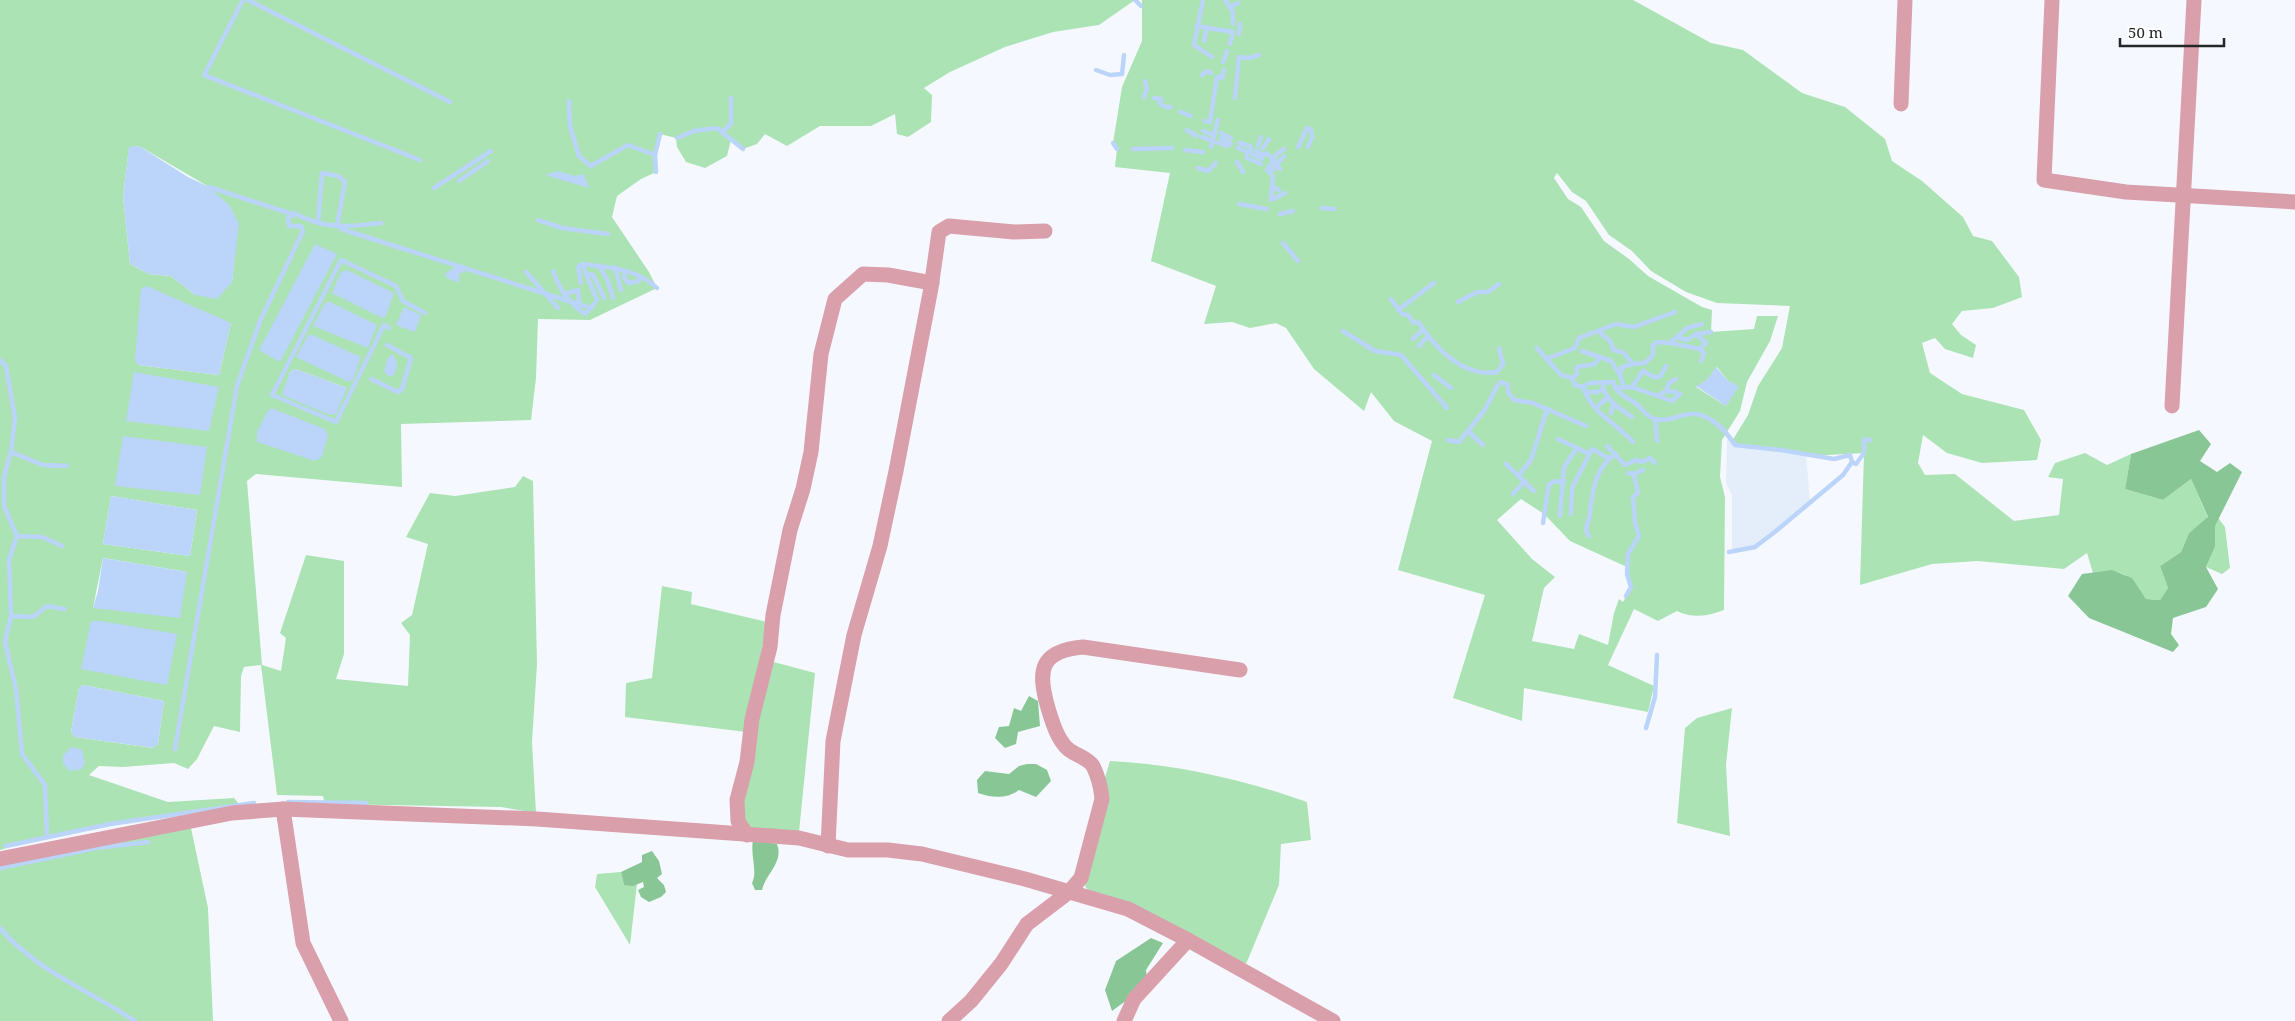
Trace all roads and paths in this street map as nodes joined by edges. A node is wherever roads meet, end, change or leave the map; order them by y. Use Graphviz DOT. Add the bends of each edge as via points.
graph roads {
  1 [pos="1905,0"];
  2 [pos="2052,0"];
  3 [pos="2194,0"];
  4 [pos="1901,104"];
  5 [pos="2182,196"];
  6 [pos="2295,202"];
  7 [pos="1045,231"];
  8 [pos="932,283"];
  9 [pos="2172,406"];
  10 [pos="1240,670"];
  11 [pos="283,809"];
  12 [pos="747,835"];
  13 [pos="828,846"];
  14 [pos="0,859"];
  15 [pos="1068,892"];
  16 [pos="1188,940"];
  17 [pos="341,1021"];
  18 [pos="949,1021"];
  19 [pos="1124,1021"];
  20 [pos="1333,1021"];
  1 -- 4 [label="street"];
  2 -- 5 [label="street" via="2044,180"];
  3 -- 5 [label="street"];
  5 -- 6 [label="street"];
  5 -- 9 [label="street"];
  7 -- 8 [label="street" via="1014,232 949,226 939,232"];
  8 -- 12 [label="street" via="863,274 835,299 821,354 811,452 790,530 770,647 737,800 738,822"];
  8 -- 13 [label="street" via="880,546 854,635 834,742"];
  10 -- 15 [label="street" via="1083,646 1064,648 1052,656 1043,670 1042,686 1052,723 1067,748 1092,764 1102,789 1081,878"];
  11 -- 12 [label="street" via="537,819"];
  11 -- 14 [label="street" via="232,813"];
  11 -- 17 [label="street" via="303,943"];
  12 -- 13 [label="street" via="799,838"];
  13 -- 15 [label="street" via="922,854"];
  15 -- 16 [label="street" via="1128,909"];
  15 -- 18 [label="street" via="1027,924 1002,964"];
  16 -- 19 [label="street" via="1134,999"];
  16 -- 20 [label="street"];
}
